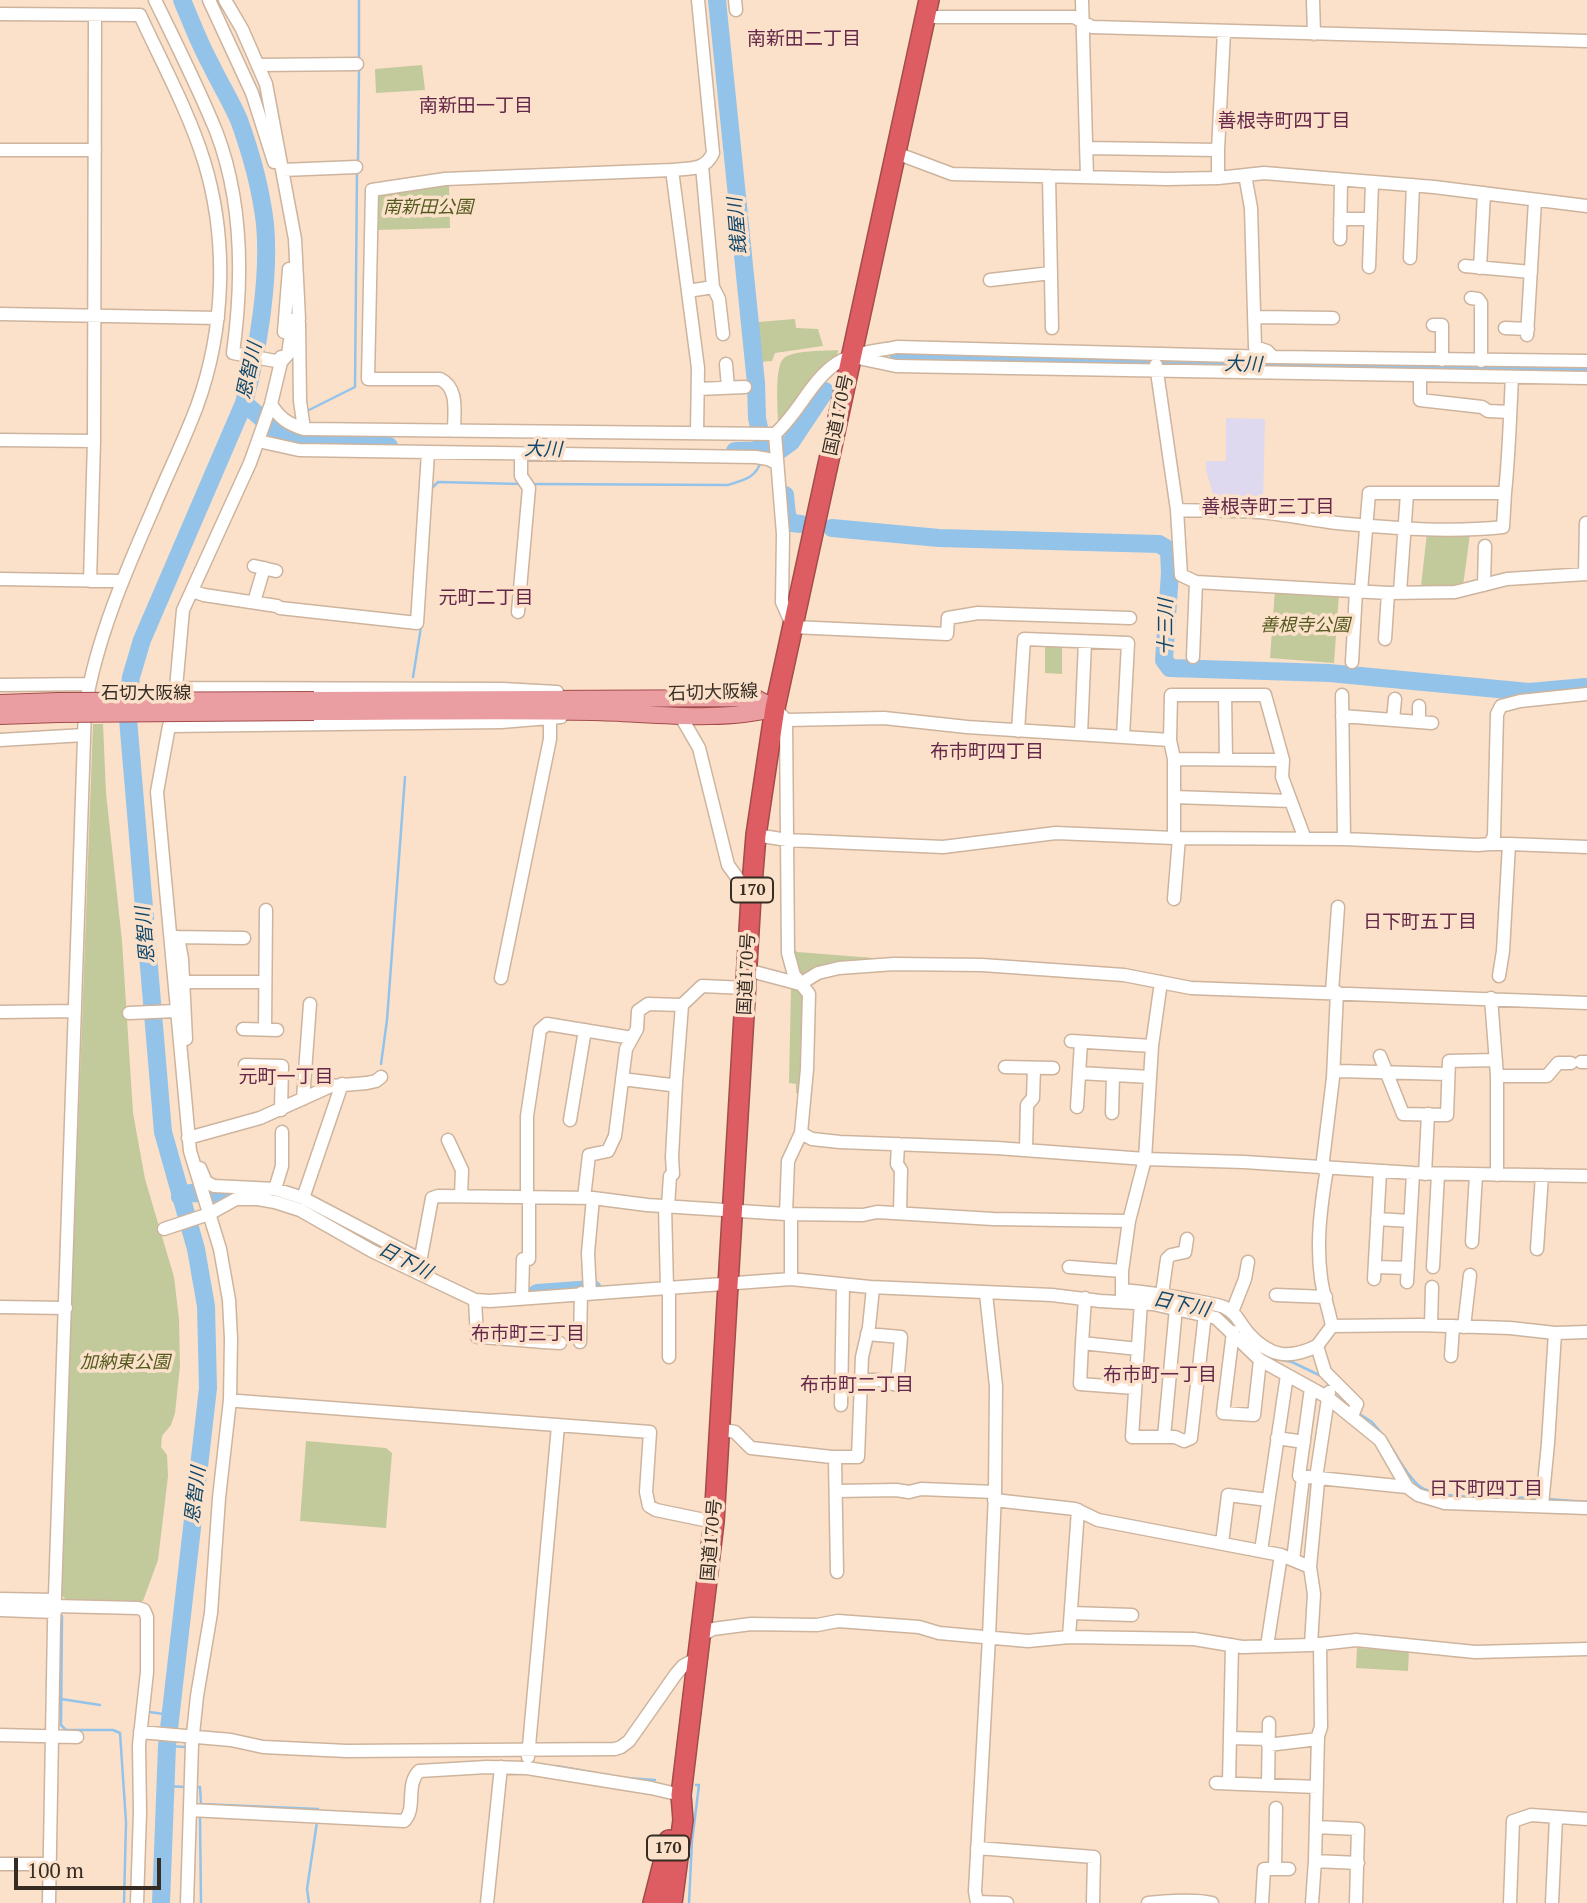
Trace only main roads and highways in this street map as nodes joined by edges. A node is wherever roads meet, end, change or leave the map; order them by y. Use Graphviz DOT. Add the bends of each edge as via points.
graph roads {
  1 [pos="927,8"];
  2 [pos="0,703"];
  3 [pos="593,705"];
  4 [pos="58,708"];
  5 [pos="781,714"];
  6 [pos="0,716"];
  7 [pos="673,1848"];
  8 [pos="653,1903"];
  9 [pos="661,1903"];
  10 [pos="672,1903"];
  11 [pos="679,1903"];
  1 -- 5 [label="highway, 国道170号 / 170" via="793,627"];
  2 -- 4 [label="main road, 石切大阪線"];
  3 -- 4 [label="main road, 石切大阪線, bridge"];
  3 -- 5 [label="main road, 石切大阪線" via="681,715"];
  3 -- 5 [label="main road, 石切大阪線" via="756,698"];
  4 -- 6 [label="main road, 石切大阪線"];
  5 -- 7 [label="highway, 国道170号 / 170" via="756,835 714,1522 681,1795 671,1819"];
  7 -- 8 [label="highway"];
  7 -- 9 [label="highway, 国道170号 / 170"];
  7 -- 10 [label="highway, 国道170号 / 170"];
  7 -- 11 [label="highway"];
}
